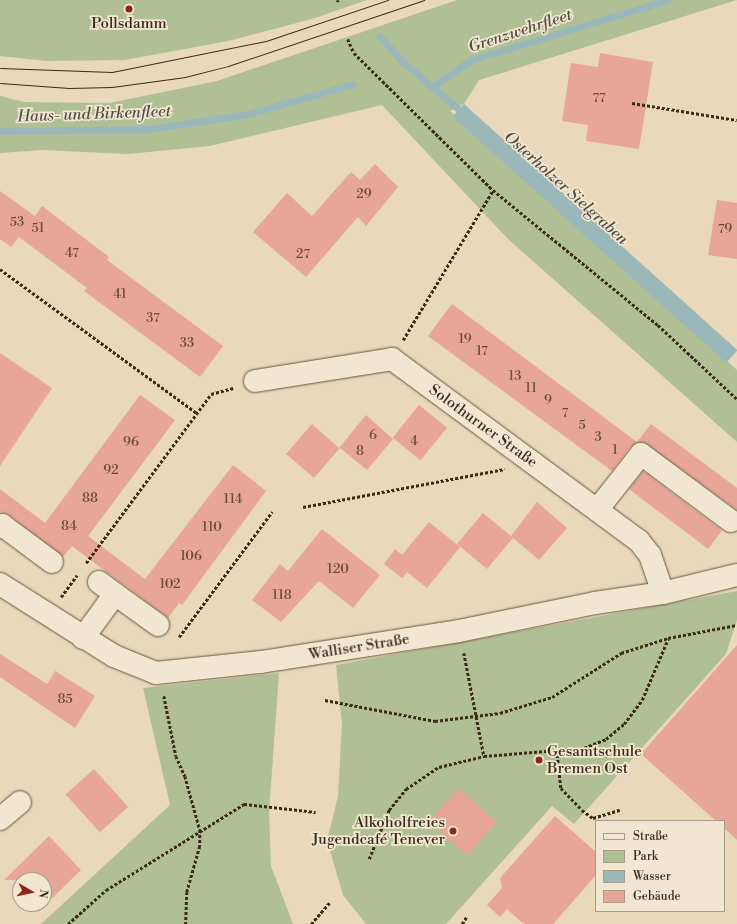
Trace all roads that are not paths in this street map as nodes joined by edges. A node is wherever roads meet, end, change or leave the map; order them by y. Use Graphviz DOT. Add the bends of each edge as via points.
graph roads {
  1 [pos="255,381"];
  2 [pos="597,510"];
  3 [pos="731,521"];
  4 [pos="1,525"];
  5 [pos="52,562"];
  6 [pos="737,575"];
  7 [pos="0,584"];
  8 [pos="662,593"];
  9 [pos="158,626"];
  10 [pos="83,638"];
  11 [pos="20,802"];
  12 [pos="0,819"];
  1 -- 2 [label="street, Solothurner Straße" via="392,359"];
  2 -- 3 [label="street" via="641,454"];
  2 -- 8 [label="street, Solothurner Straße" via="639,541 650,555"];
  4 -- 5 [label="street"];
  6 -- 8 [label="street, Walliser Straße"];
  7 -- 10 [label="street, Walliser Straße"];
  8 -- 10 [label="street, Walliser Straße" via="595,603 459,631 303,656 156,673 114,656"];
  9 -- 10 [label="street" via="107,588"];
  11 -- 12 [label="street"];
}
